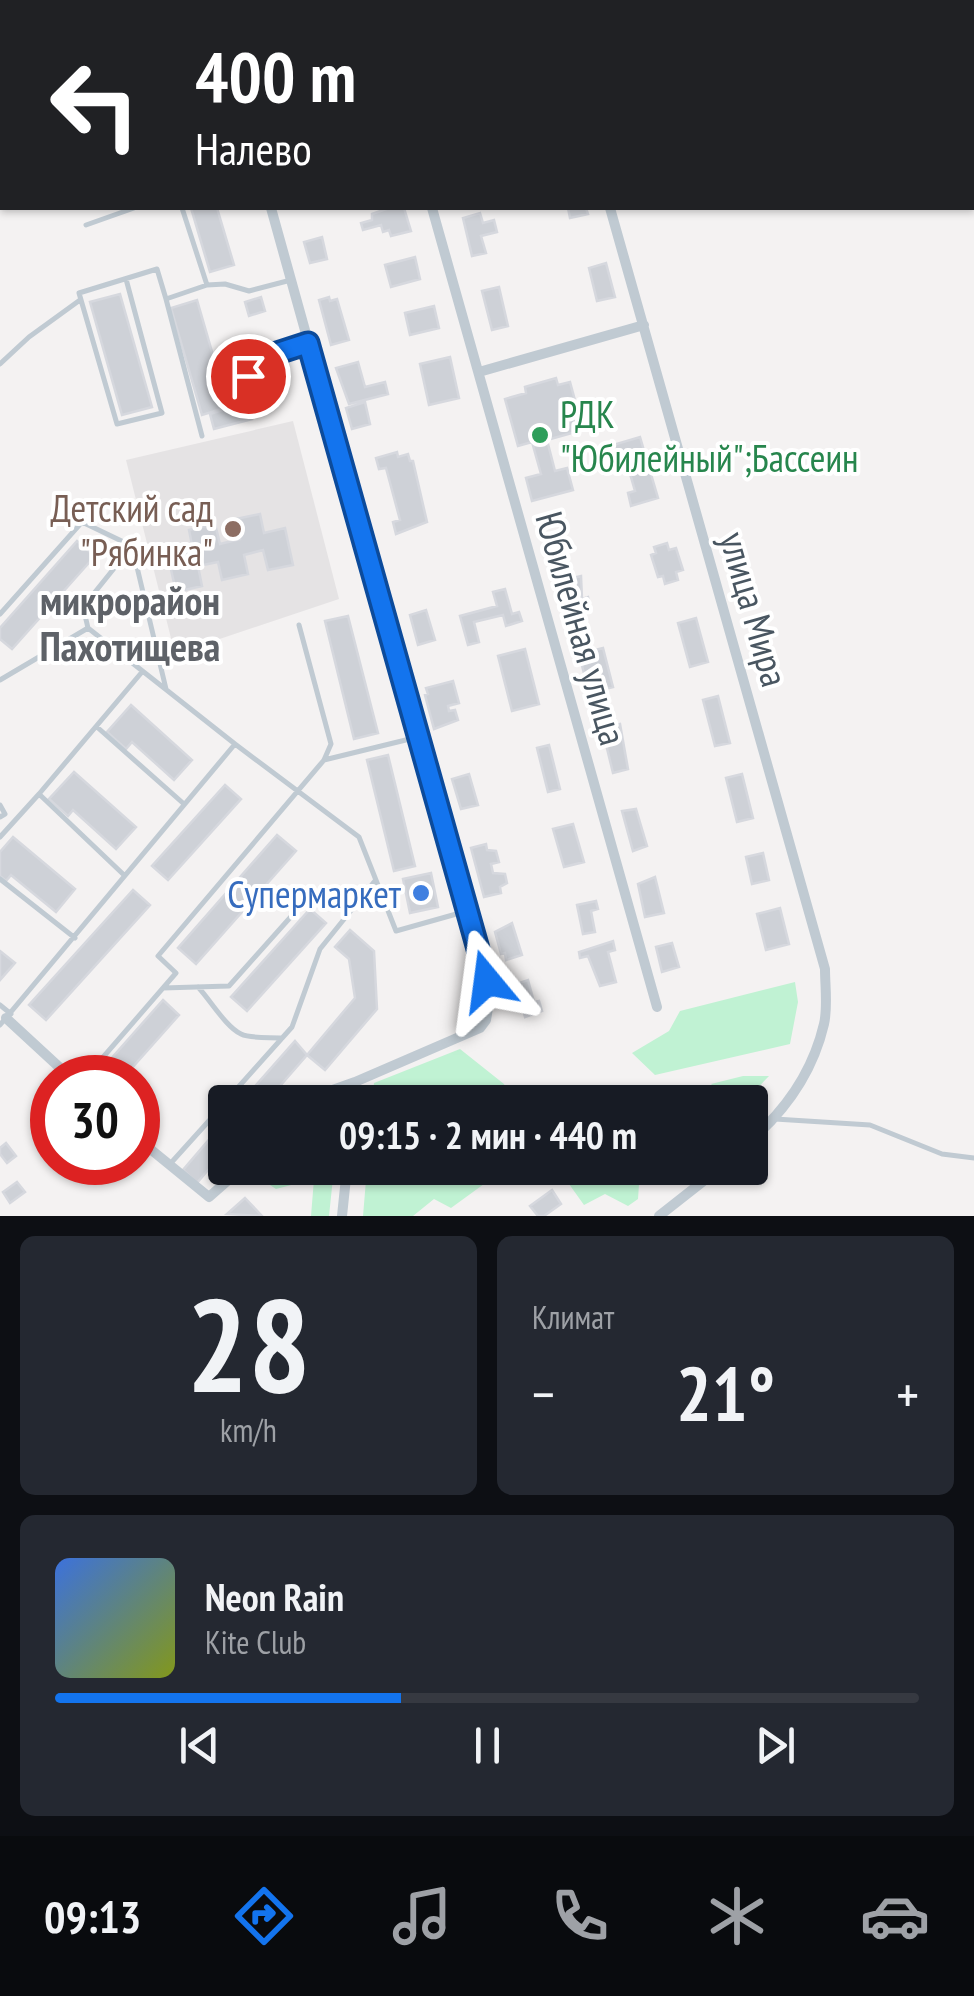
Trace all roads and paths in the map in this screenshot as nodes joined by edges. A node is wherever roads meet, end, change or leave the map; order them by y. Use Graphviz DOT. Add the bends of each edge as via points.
graph roads {
  1 [pos="129,210"];
  2 [pos="183,210"];
  3 [pos="272,210"];
  4 [pos="433,210"];
  5 [pos="611,210"];
  6 [pos="86,226"];
  7 [pos="126,278"];
  8 [pos="291,280"];
  9 [pos="207,285"];
  10 [pos="166,299"];
  11 [pos="81,300"];
  12 [pos="644,325"];
  13 [pos="308,343"];
  14 [pos="0,364"];
  15 [pos="479,372"];
  16 [pos="258,410"];
  17 [pos="202,436"];
  18 [pos="132,546"];
  19 [pos="0,614"];
  20 [pos="299,626"];
  21 [pos="88,628"];
  22 [pos="142,672"];
  23 [pos="0,680"];
  24 [pos="167,692"];
  25 [pos="97,726"];
  26 [pos="419,737"];
  27 [pos="235,744"];
  28 [pos="324,760"];
  29 [pos="296,790"];
  30 [pos="38,794"];
  31 [pos="185,804"];
  32 [pos="0,805"];
  33 [pos="0,818"];
  34 [pos="0,836"];
  35 [pos="124,875"];
  36 [pos="0,879"];
  37 [pos="374,882"];
  38 [pos="296,911"];
  39 [pos="467,912"];
  40 [pos="75,938"];
  41 [pos="198,987"];
  42 [pos="163,988"];
  43 [pos="0,1005"];
  44 [pos="657,1007"];
  45 [pos="6,1019"];
  46 [pos="282,1038"];
  47 [pos="46,1055"];
  48 [pos="105,1055"];
  49 [pos="355,1082"];
  50 [pos="241,1085"];
  51 [pos="347,1085"];
  52 [pos="355,1085"];
  53 [pos="772,1119"];
  54 [pos="208,1122"];
  55 [pos="768,1123"];
  56 [pos="974,1158"];
  57 [pos="160,1159"];
  58 [pos="168,1166"];
  59 [pos="223,1185"];
  60 [pos="345,1185"];
  61 [pos="698,1185"];
  62 [pos="342,1216"];
  63 [pos="659,1216"];
  1 -- 6 [label="lane"];
  2 -- 9 [label="lane"];
  3 -- 8 [label="street"];
  4 -- 15 [label="street, Юбилейная улица"];
  5 -- 12 [label="street, улица Мира"];
  7 -- 10 [label="lane" via="157,269"];
  7 -- 11 [label="lane" via="79,293"];
  7 -- 11 [label="lane" via="162,413 117,424"];
  8 -- 9 [label="lane" via="248,291"];
  8 -- 13 [label="street"];
  9 -- 10 [label="lane"];
  10 -- 17 [label="lane"];
  11 -- 14 [label="lane"];
  12 -- 15 [label="street"];
  12 -- 53 [label="street, улица Мира" via="825,969 825,1021 808,1070"];
  13 -- 16 [label="lane" via="262,358 248,376"];
  13 -- 26 [label="street"];
  15 -- 44 [label="street, Юбилейная улица"];
  18 -- 19 [label="lane" via="82,522"];
  18 -- 21 [label="lane" via="82,607"];
  18 -- 24 [label="lane"];
  20 -- 28 [label="lane" via="331,744"];
  21 -- 22 [label="lane"];
  21 -- 23 [label="lane"];
  22 -- 24 [label="lane"];
  22 -- 25 [label="lane"];
  24 -- 27 [label="lane"];
  25 -- 30 [label="lane"];
  25 -- 31 [label="lane"];
  26 -- 28 [label="lane"];
  26 -- 39 [label="street"];
  27 -- 29 [label="lane"];
  27 -- 31 [label="lane"];
  28 -- 29 [label="lane"];
  29 -- 37 [label="lane" via="359,837"];
  29 -- 42 [label="lane" via="158,956 176,973"];
  30 -- 34 [label="lane"];
  30 -- 35 [label="lane"];
  31 -- 35 [label="lane"];
  32 -- 33 [label="lane"];
  35 -- 40 [label="lane"];
  36 -- 40 [label="lane"];
  37 -- 39 [label="lane" via="396,931"];
  37 -- 46 [label="lane" via="320,949"];
  38 -- 41 [label="lane" via="229,986"];
  39 -- 49 [label="street" via="490,996 486,1020 468,1035"];
  40 -- 45 [label="lane"];
  41 -- 42 [label="lane"];
  41 -- 46 [label="lane" via="242,1036"];
  42 -- 48 [label="lane"];
  43 -- 45 [label="lane"];
  45 -- 47 [label="street"];
  46 -- 50 [label="lane"];
  49 -- 51 [label="street"];
  49 -- 52 [label="street"];
  53 -- 55 [label="street, улица Мира"];
  53 -- 56 [label="lane" via="870,1126 942,1154"];
  54 -- 58 [label="lane"];
  57 -- 58 [label="street"];
  58 -- 59 [label="street" via="209,1198"];
  60 -- 62 [label="street"];
  61 -- 63 [label="street"];
}
